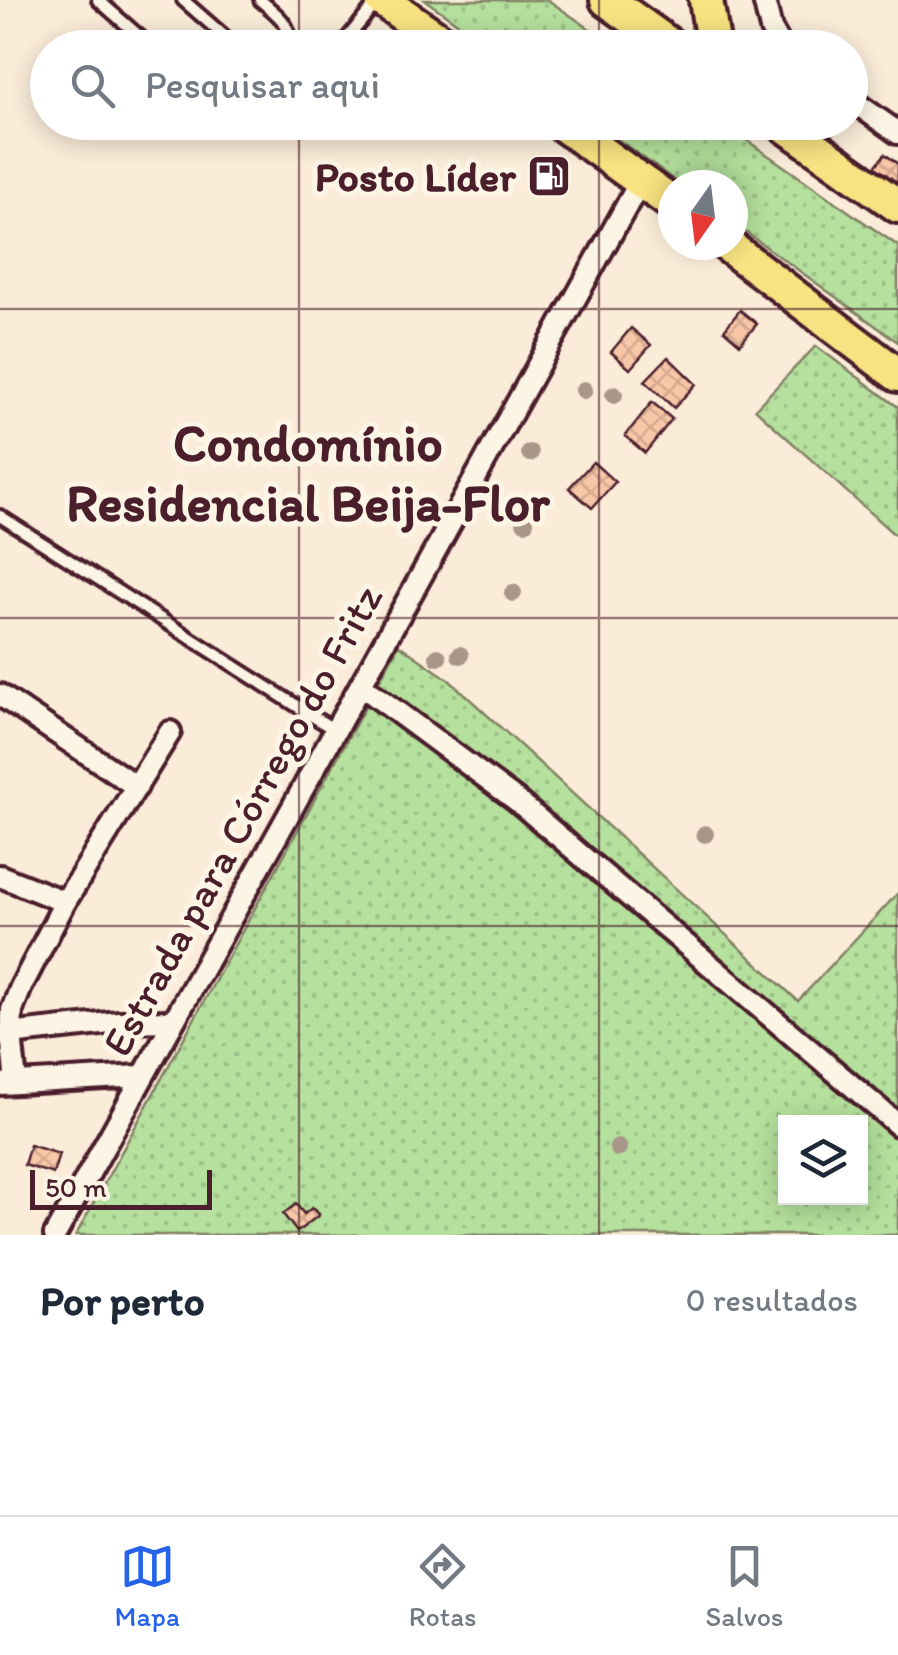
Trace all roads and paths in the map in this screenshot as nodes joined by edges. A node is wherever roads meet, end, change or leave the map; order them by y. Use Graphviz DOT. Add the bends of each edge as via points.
graph roads {
  1 [pos="98,0"];
  2 [pos="184,0"];
  3 [pos="260,0"];
  4 [pos="380,0"];
  5 [pos="608,0"];
  6 [pos="706,0"];
  7 [pos="764,0"];
  8 [pos="132,30"];
  9 [pos="218,30"];
  10 [pos="289,30"];
  11 [pos="354,30"];
  12 [pos="424,30"];
  13 [pos="649,30"];
  14 [pos="711,30"];
  15 [pos="772,30"];
  16 [pos="868,111"];
  17 [pos="898,132"];
  18 [pos="584,140"];
  19 [pos="805,140"];
  20 [pos="641,180"];
  21 [pos="658,193"];
  22 [pos="898,206"];
  23 [pos="747,260"];
  24 [pos="898,376"];
  25 [pos="0,516"];
  26 [pos="362,686"];
  27 [pos="0,695"];
  28 [pos="170,732"];
  29 [pos="337,732"];
  30 [pos="136,787"];
  31 [pos="0,876"];
  32 [pos="65,902"];
  33 [pos="172,1020"];
  34 [pos="6,1035"];
  35 [pos="141,1076"];
  36 [pos="8,1084"];
  37 [pos="898,1125"];
  38 [pos="55,1235"];
  1 -- 8 [label="lane"];
  2 -- 9 [label="lane"];
  3 -- 10 [label="lane"];
  4 -- 11 [label="lane"];
  4 -- 12 [label="main road"];
  5 -- 13 [label="main road"];
  6 -- 14 [label="main road"];
  7 -- 15 [label="street"];
  16 -- 17 [label="street"];
  18 -- 20 [label="main road"];
  19 -- 22 [label="main road"];
  20 -- 21 [label="main road"];
  20 -- 26 [label="street, Estrada para Córrego do Fritz"];
  23 -- 24 [label="main road"];
  25 -- 29 [label="lane"];
  26 -- 29 [label="street, Estrada para Córrego do Fritz"];
  26 -- 37 [label="street" via="516,800"];
  27 -- 30 [label="street"];
  28 -- 30 [label="street"];
  29 -- 33 [label="street, Estrada para Córrego do Fritz"];
  30 -- 32 [label="street"];
  31 -- 32 [label="street"];
  32 -- 34 [label="street" via="20,986"];
  33 -- 34 [label="street"];
  33 -- 35 [label="street, Estrada para Córrego do Fritz"];
  34 -- 36 [label="street"];
  35 -- 36 [label="street"];
  35 -- 38 [label="street, Estrada para Córrego do Fritz"];
}
